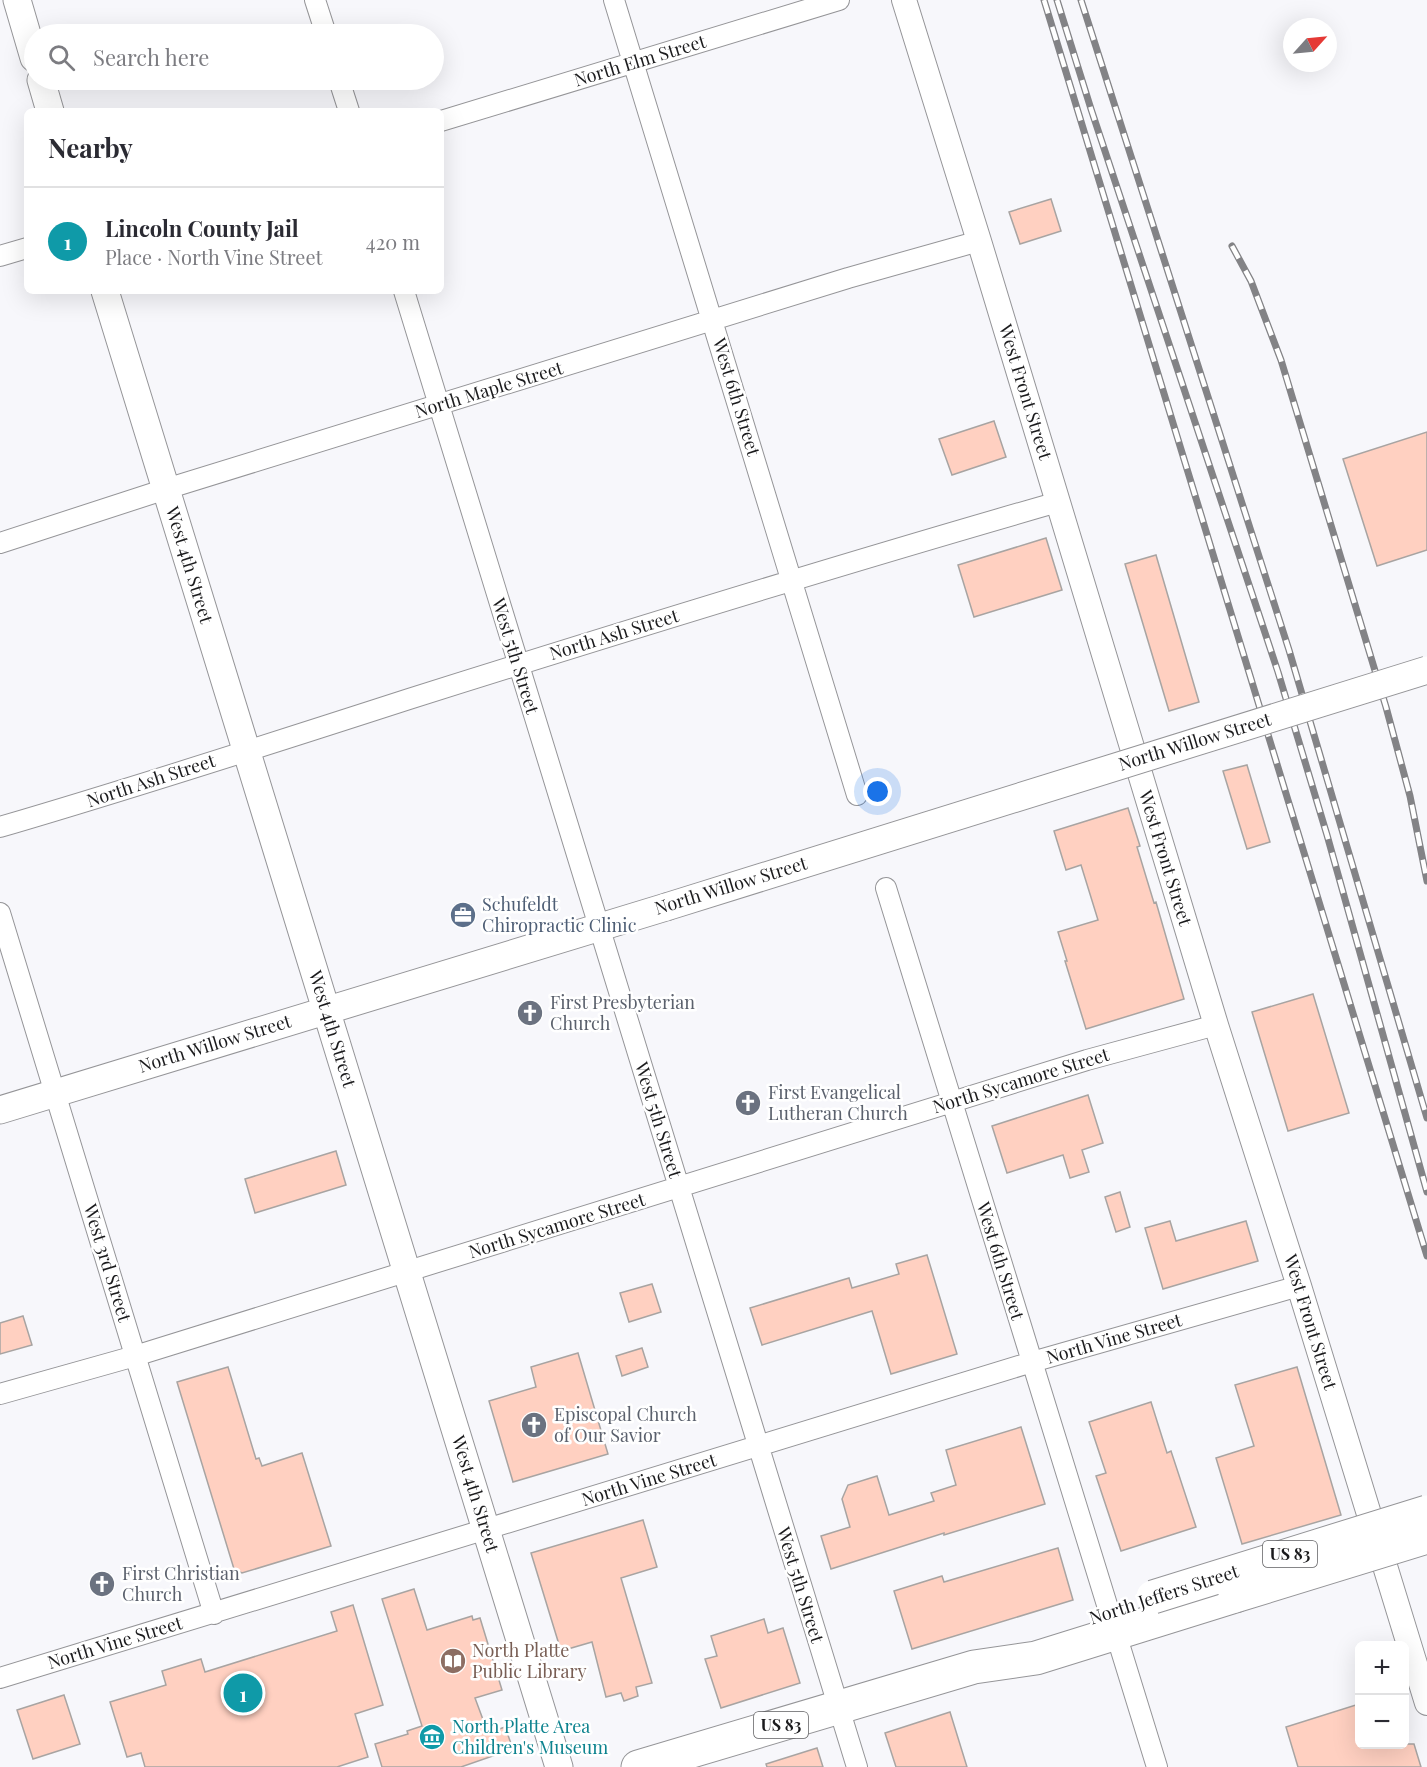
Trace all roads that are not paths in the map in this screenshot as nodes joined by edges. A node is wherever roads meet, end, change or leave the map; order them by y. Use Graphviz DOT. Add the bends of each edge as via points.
graph roads {
  1 [pos="17,0"];
  2 [pos="315,0"];
  3 [pos="614,0"];
  4 [pos="839,0"];
  5 [pos="904,0"];
  6 [pos="24,24"];
  7 [pos="323,24"];
  8 [pos="634,63"];
  9 [pos="44,90"];
  10 [pos="342,90"];
  11 [pos="49,108"];
  12 [pos="348,108"];
  13 [pos="444,120"];
  14 [pos="979,241"];
  15 [pos="24,249"];
  16 [pos="0,256"];
  17 [pos="106,294"];
  18 [pos="405,294"];
  19 [pos="713,320"];
  20 [pos="439,405"];
  21 [pos="166,489"];
  22 [pos="1058,502"];
  23 [pos="0,543"];
  24 [pos="792,581"];
  25 [pos="518,665"];
  26 [pos="1427,670"];
  27 [pos="246,751"];
  28 [pos="1135,756"];
  29 [pos="1026,789"];
  30 [pos="857,795"];
  31 [pos="0,827"];
  32 [pos="886,888"];
  33 [pos="0,913"];
  34 [pos="598,927"];
  35 [pos="326,1010"];
  36 [pos="1216,1025"];
  37 [pos="54,1093"];
  38 [pos="951,1102"];
  39 [pos="0,1110"];
  40 [pos="679,1188"];
  41 [pos="407,1272"];
  42 [pos="1299,1286"];
  43 [pos="135,1356"];
  44 [pos="1032,1362"];
  45 [pos="0,1394"];
  46 [pos="758,1447"];
  47 [pos="1427,1512"];
  48 [pos="486,1531"];
  49 [pos="1427,1537"];
  50 [pos="1156,1608"];
  51 [pos="214,1614"];
  52 [pos="1113,1622"];
  53 [pos="0,1678"];
  54 [pos="1427,1703"];
  55 [pos="839,1708"];
  56 [pos="559,1767"];
  57 [pos="639,1767"];
  58 [pos="856,1767"];
  59 [pos="1157,1767"];
  1 -- 6 [label="main road"];
  2 -- 7 [label="street"];
  3 -- 8 [label="street, West 6th Street"];
  4 -- 8 [label="street, North Elm Street"];
  5 -- 14 [label="street, West Front Street"];
  8 -- 13 [label="street, North Elm Street"];
  8 -- 19 [label="street, West 6th Street"];
  9 -- 11 [label="main road"];
  10 -- 12 [label="street"];
  14 -- 19 [label="street, North Maple Street"];
  14 -- 22 [label="street, West Front Street"];
  15 -- 16 [label="street"];
  17 -- 21 [label="main road, West 4th Street"];
  18 -- 20 [label="street, West 5th Street"];
  19 -- 20 [label="street, North Maple Street"];
  19 -- 24 [label="street, West 6th Street"];
  20 -- 21 [label="street, North Maple Street"];
  20 -- 25 [label="street, West 5th Street"];
  21 -- 23 [label="street, North Maple Street"];
  21 -- 27 [label="main road, West 4th Street"];
  22 -- 24 [label="street, North Ash Street"];
  22 -- 28 [label="street, West Front Street"];
  24 -- 25 [label="street, North Ash Street"];
  24 -- 30 [label="street, West 6th Street"];
  25 -- 27 [label="street, North Ash Street"];
  25 -- 34 [label="street, West 5th Street"];
  26 -- 34 [label="main road, North Willow Street, bridge"];
  27 -- 31 [label="street, North Ash Street"];
  27 -- 35 [label="main road, West 4th Street"];
  28 -- 29 [label="street, North Willow Street"];
  28 -- 36 [label="street, West Front Street"];
  32 -- 38 [label="street, West 6th Street"];
  33 -- 37 [label="street, West 3rd Street"];
  34 -- 35 [label="main road, North Willow Street"];
  34 -- 40 [label="street, West 5th Street"];
  35 -- 37 [label="main road, North Willow Street"];
  35 -- 41 [label="main road, West 4th Street"];
  36 -- 38 [label="street, North Sycamore Street"];
  36 -- 42 [label="street, West Front Street"];
  37 -- 39 [label="main road, North Willow Street"];
  37 -- 43 [label="street, West 3rd Street"];
  38 -- 40 [label="street, North Sycamore Street"];
  38 -- 44 [label="street, West 6th Street"];
  40 -- 41 [label="street, North Sycamore Street"];
  40 -- 46 [label="street, West 5th Street"];
  41 -- 43 [label="street, North Sycamore Street"];
  41 -- 48 [label="main road, West 4th Street"];
  42 -- 44 [label="street, North Vine Street"];
  42 -- 54 [label="street, West Front Street"];
  43 -- 45 [label="street, North Sycamore Street"];
  43 -- 51 [label="street, West 3rd Street"];
  44 -- 46 [label="street, North Vine Street"];
  44 -- 52 [label="street, West 6th Street"];
  46 -- 48 [label="street, North Vine Street"];
  46 -- 55 [label="street, West 5th Street"];
  47 -- 50 [label="highway, North Jeffers Street / US 83, bridge"];
  48 -- 51 [label="street, North Vine Street"];
  48 -- 56 [label="main road, West 4th Street"];
  49 -- 50 [label="highway, North Jeffers Street / US 83, bridge"];
  50 -- 52 [label="highway, North Jeffers Street / US 83"];
  51 -- 53 [label="street, North Vine Street"];
  52 -- 55 [label="highway, North Jeffers Street / US 83" via="1036,1658 974,1667"];
  52 -- 59 [label="street, West 6th Street"];
  55 -- 57 [label="highway, North Jeffers Street / US 83"];
  55 -- 58 [label="street, West 5th Street"];
}
